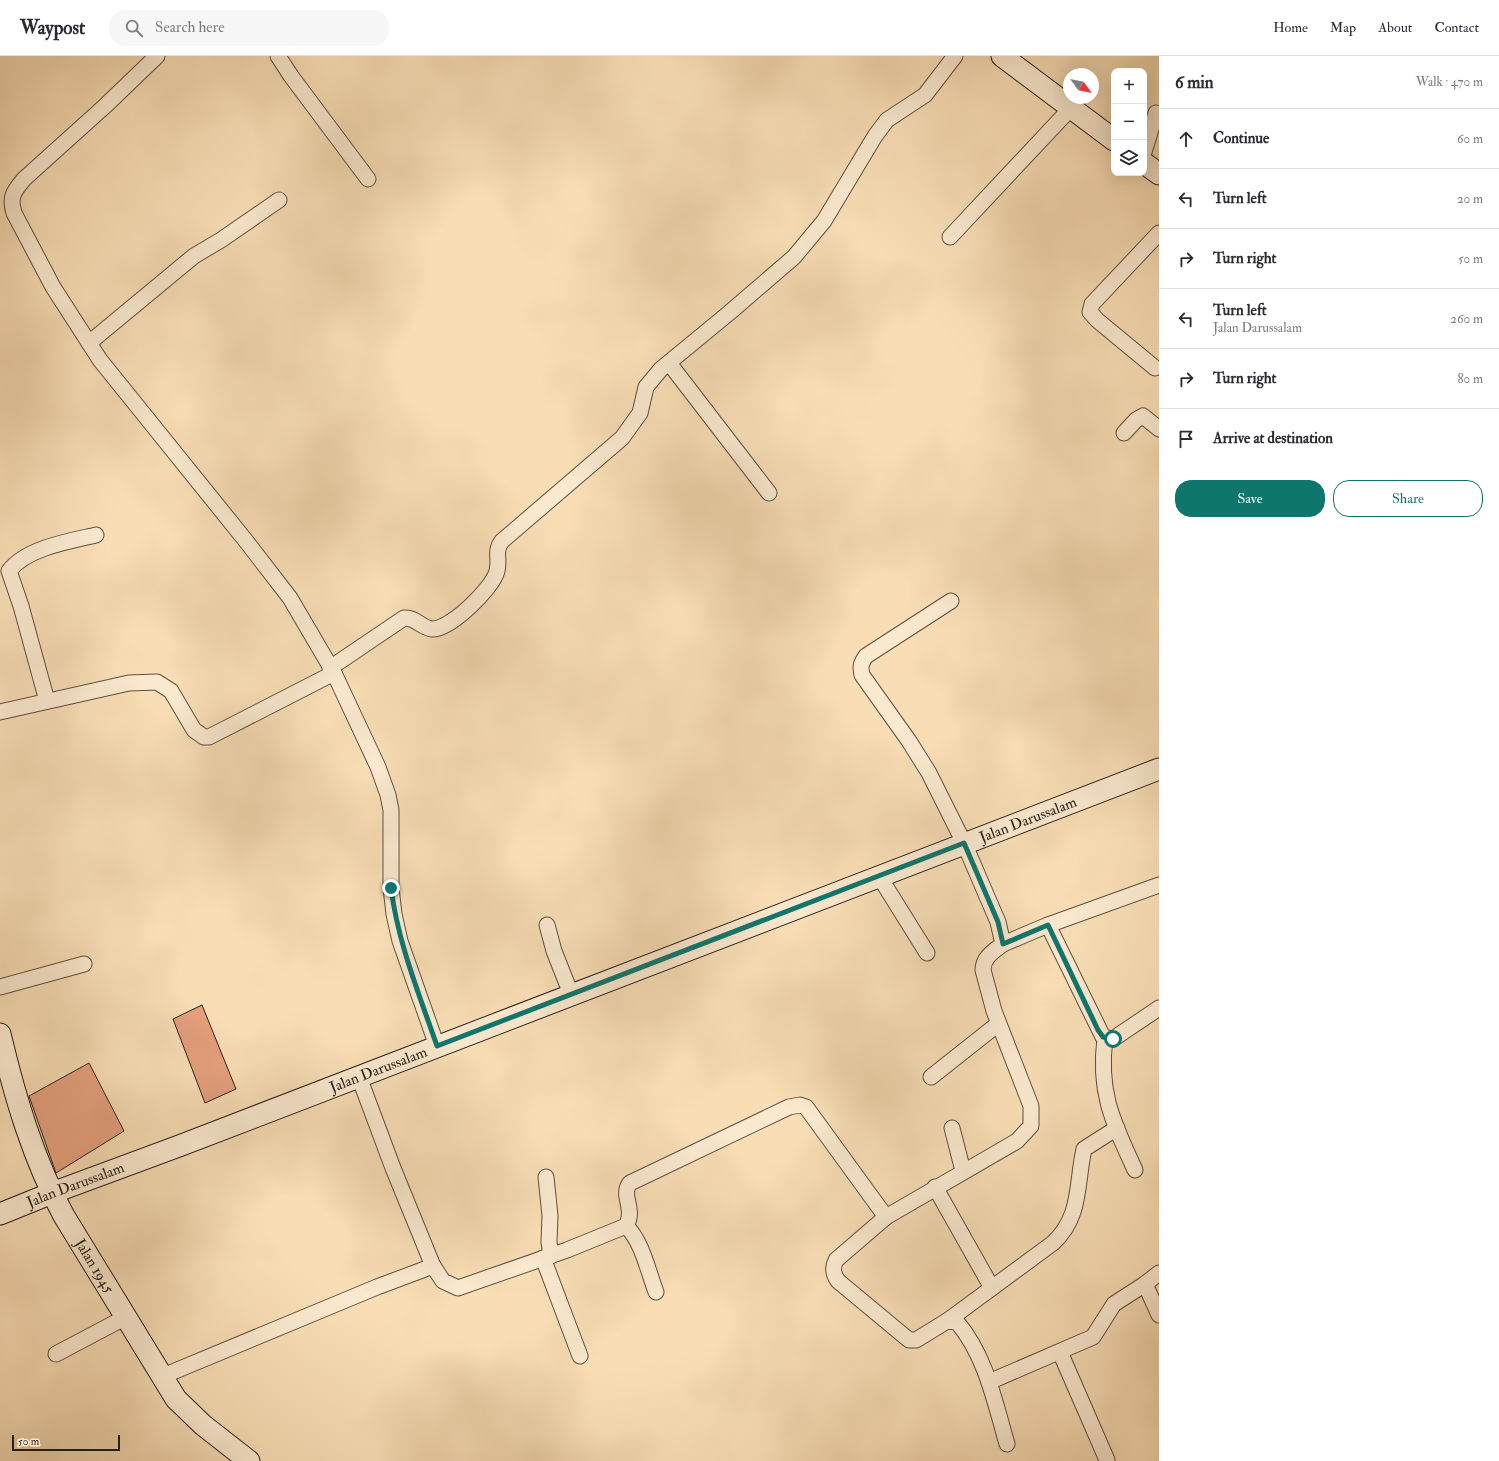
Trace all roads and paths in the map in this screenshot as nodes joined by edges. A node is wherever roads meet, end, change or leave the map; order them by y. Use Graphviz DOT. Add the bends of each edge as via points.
graph roads {
  1 [pos="157,56"];
  2 [pos="278,56"];
  3 [pos="956,56"];
  4 [pos="1002,56"];
  5 [pos="1070,108"];
  6 [pos="1153,113"];
  7 [pos="1110,132"];
  8 [pos="1147,140"];
  9 [pos="1147,165"];
  10 [pos="1159,174"];
  11 [pos="368,179"];
  12 [pos="6,193"];
  13 [pos="279,200"];
  14 [pos="1159,233"];
  15 [pos="950,237"];
  16 [pos="89,344"];
  17 [pos="669,363"];
  18 [pos="1158,368"];
  19 [pos="1159,429"];
  20 [pos="1124,434"];
  21 [pos="769,493"];
  22 [pos="96,534"];
  23 [pos="951,601"];
  24 [pos="332,671"];
  25 [pos="47,701"];
  26 [pos="0,712"];
  27 [pos="1159,769"];
  28 [pos="964,843"];
  29 [pos="879,876"];
  30 [pos="1159,884"];
  31 [pos="1048,925"];
  32 [pos="547,926"];
  33 [pos="1003,944"];
  34 [pos="927,953"];
  35 [pos="84,964"];
  36 [pos="0,987"];
  37 [pos="571,994"];
  38 [pos="1159,1008"];
  39 [pos="998,1024"];
  40 [pos="0,1034"];
  41 [pos="1105,1038"];
  42 [pos="437,1046"];
  43 [pos="931,1076"];
  44 [pos="359,1077"];
  45 [pos="952,1128"];
  46 [pos="1117,1128"];
  47 [pos="1135,1170"];
  48 [pos="963,1171"];
  49 [pos="546,1177"];
  50 [pos="935,1188"];
  51 [pos="52,1193"];
  52 [pos="0,1214"];
  53 [pos="886,1217"];
  54 [pos="626,1226"];
  55 [pos="547,1257"];
  56 [pos="433,1266"];
  57 [pos="1159,1273"];
  58 [pos="1145,1284"];
  59 [pos="992,1288"];
  60 [pos="656,1292"];
  61 [pos="1159,1315"];
  62 [pos="126,1317"];
  63 [pos="947,1321"];
  64 [pos="1060,1352"];
  65 [pos="56,1354"];
  66 [pos="580,1356"];
  67 [pos="163,1376"];
  68 [pos="989,1382"];
  69 [pos="1007,1444"];
  70 [pos="1107,1460"];
  71 [pos="249,1461"];
  1 -- 12 [label="street" via="105,106"];
  2 -- 11 [label="street"];
  3 -- 17 [label="street" via="925,95 887,120 824,221 794,257 730,314"];
  4 -- 5 [label="street"];
  5 -- 7 [label="street"];
  5 -- 15 [label="street"];
  6 -- 8 [label="street"];
  9 -- 10 [label="street"];
  12 -- 16 [label="street" via="33,251"];
  13 -- 16 [label="street" via="194,256"];
  14 -- 18 [label="street" via="1092,304 1090,312"];
  16 -- 24 [label="street" via="290,598"];
  17 -- 21 [label="street"];
  17 -- 24 [label="street" via="646,387 640,413 622,438 502,541 497,549 497,570 494,578 469,608 439,628 432,629 404,618"];
  19 -- 20 [label="street" via="1142,416"];
  22 -- 25 [label="street" via="56,545 26,557 10,571"];
  23 -- 28 [label="street" via="866,656 861,663 861,669 862,675 929,773"];
  24 -- 25 [label="street" via="209,737 204,737 194,730 171,691 157,682 129,683"];
  24 -- 42 [label="street" via="378,767 388,795 391,810 391,888 394,914 400,941"];
  25 -- 26 [label="street"];
  27 -- 28 [label="street, Jalan Darussalam"];
  28 -- 29 [label="street, Jalan Darussalam"];
  28 -- 33 [label="street" via="998,922"];
  29 -- 34 [label="street"];
  29 -- 37 [label="street, Jalan Darussalam"];
  30 -- 31 [label="street"];
  31 -- 33 [label="street"];
  31 -- 41 [label="street" via="1098,1030"];
  32 -- 37 [label="street"];
  33 -- 39 [label="street" via="989,955 983,964"];
  35 -- 36 [label="street"];
  37 -- 42 [label="street, Jalan Darussalam"];
  38 -- 41 [label="street" via="1113,1039"];
  39 -- 43 [label="street"];
  39 -- 48 [label="street" via="1031,1106 1030,1126 1016,1141"];
  40 -- 51 [label="street, Jalan 1945" via="28,1136"];
  41 -- 46 [label="street" via="1102,1068 1104,1089"];
  42 -- 44 [label="street, Jalan Darussalam"];
  44 -- 51 [label="street, Jalan Darussalam"];
  44 -- 56 [label="street"];
  45 -- 48 [label="street"];
  46 -- 47 [label="street"];
  46 -- 59 [label="street" via="1084,1149 1074,1208 1064,1234"];
  48 -- 50 [label="street"];
  49 -- 55 [label="street" via="550,1216"];
  50 -- 53 [label="street"];
  50 -- 59 [label="street"];
  51 -- 52 [label="street, Jalan Darussalam"];
  51 -- 62 [label="street, Jalan 1945"];
  53 -- 54 [label="street" via="806,1107 800,1105 785,1109 630,1182 626,1190 631,1214"];
  53 -- 63 [label="street" via="836,1260 834,1275 909,1340 916,1340"];
  54 -- 55 [label="street"];
  54 -- 60 [label="street" via="636,1240"];
  55 -- 56 [label="street" via="458,1288 443,1281"];
  55 -- 66 [label="street"];
  56 -- 67 [label="street"];
  57 -- 58 [label="street"];
  58 -- 61 [label="street"];
  58 -- 64 [label="street" via="1114,1304 1093,1336"];
  59 -- 63 [label="street"];
  62 -- 65 [label="street"];
  62 -- 67 [label="street, Jalan 1945"];
  63 -- 68 [label="street" via="957,1322 969,1339"];
  64 -- 68 [label="street"];
  64 -- 70 [label="street"];
  67 -- 71 [label="street, Jalan 1945" via="176,1399 189,1412"];
  68 -- 69 [label="street"];
}
